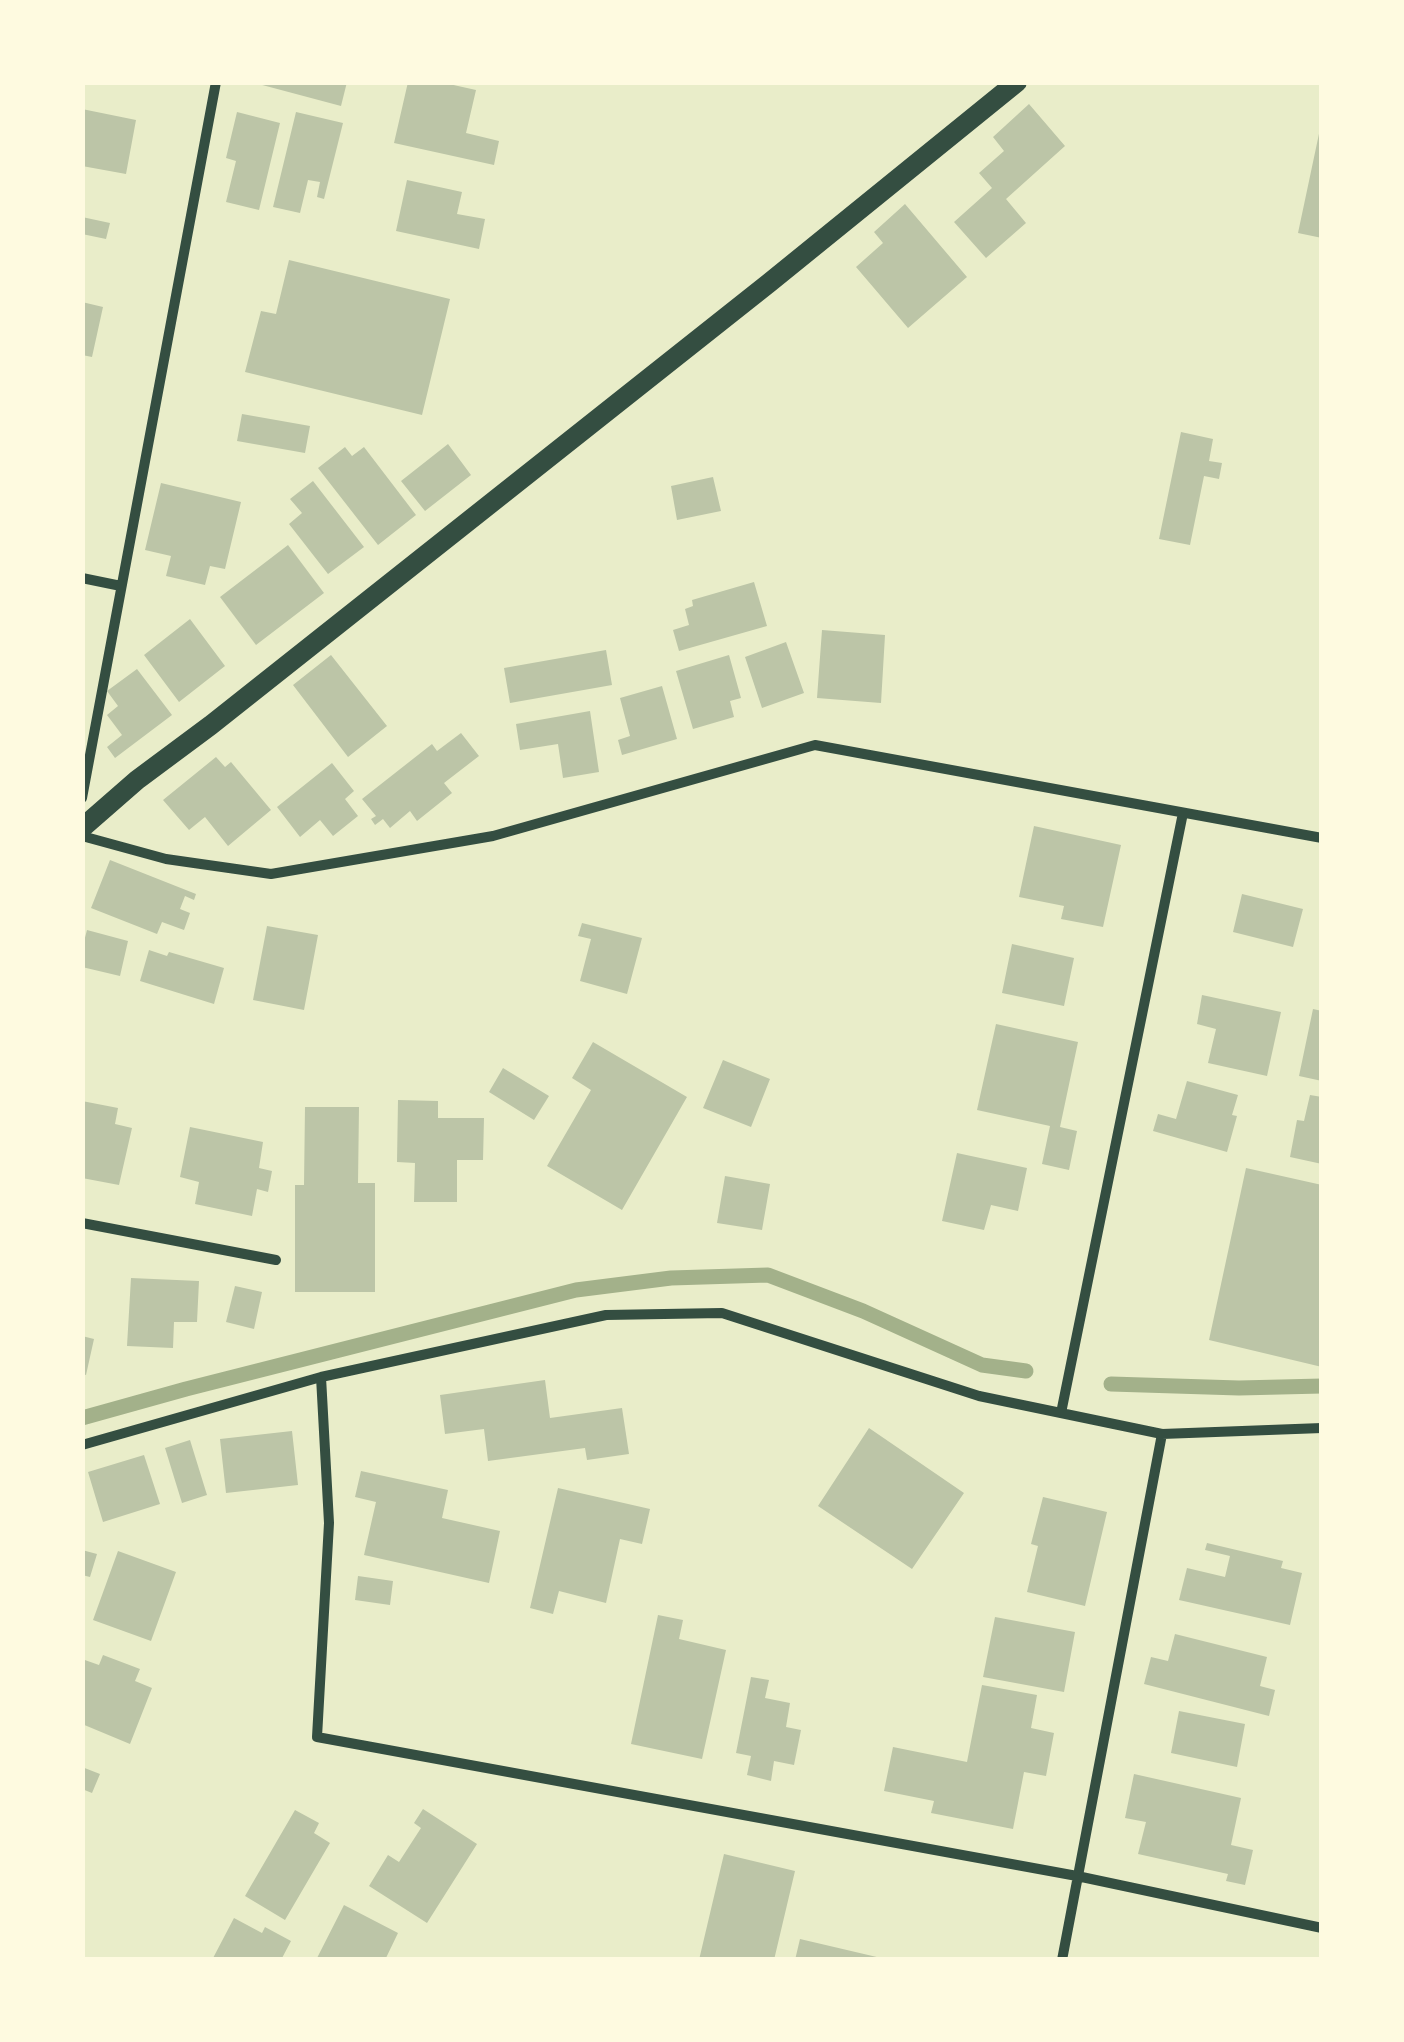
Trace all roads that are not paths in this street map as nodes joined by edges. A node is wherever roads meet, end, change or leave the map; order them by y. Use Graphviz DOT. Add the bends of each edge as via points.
graph roads {
  1 [pos="216,82"];
  2 [pos="1017,82"];
  3 [pos="82,578"];
  4 [pos="121,586"];
  5 [pos="82,798"];
  6 [pos="1183,813"];
  7 [pos="82,832"];
  8 [pos="1322,838"];
  9 [pos="82,1223"];
  10 [pos="276,1260"];
  11 [pos="320,1376"];
  12 [pos="1062,1413"];
  13 [pos="1322,1428"];
  14 [pos="1162,1434"];
  15 [pos="82,1445"];
  16 [pos="1077,1876"];
  17 [pos="1322,1928"];
  18 [pos="1062,1960"];
  1 -- 4 [label="street"];
  2 -- 7 [label="main road" via="137,780"];
  3 -- 4 [label="street"];
  4 -- 5 [label="street"];
  6 -- 7 [label="street" via="815,745 494,836 271,874 166,860"];
  6 -- 8 [label="street"];
  6 -- 12 [label="street"];
  9 -- 10 [label="street"];
  11 -- 12 [label="street" via="606,1314 722,1312 979,1396"];
  11 -- 15 [label="street"];
  11 -- 16 [label="street" via="330,1523 317,1736"];
  12 -- 14 [label="street"];
  13 -- 14 [label="street"];
  14 -- 16 [label="street"];
  16 -- 17 [label="street"];
  16 -- 18 [label="street"];
}
